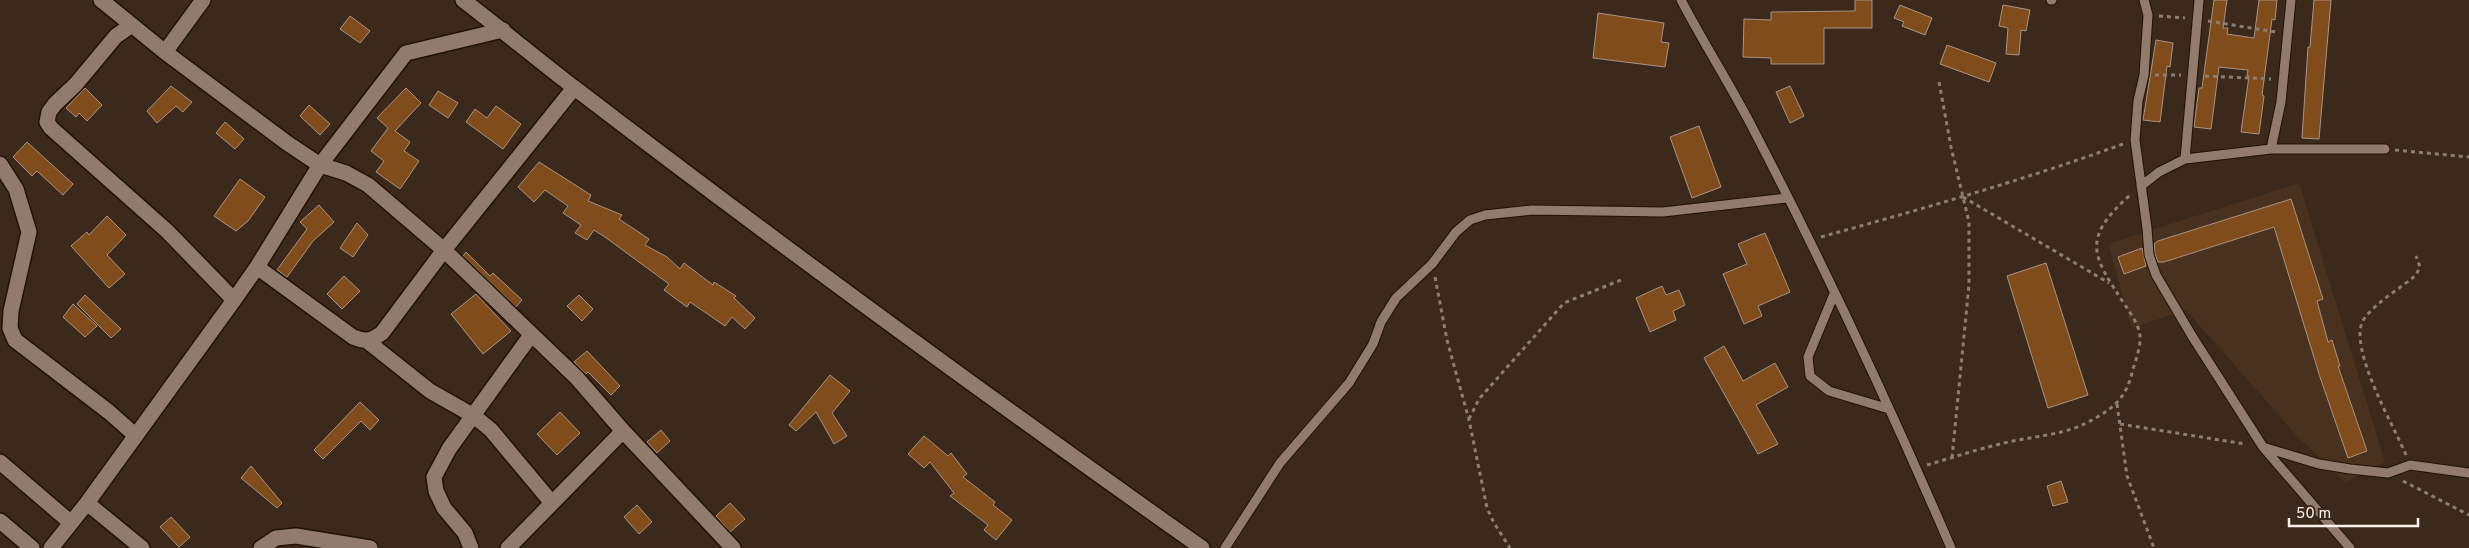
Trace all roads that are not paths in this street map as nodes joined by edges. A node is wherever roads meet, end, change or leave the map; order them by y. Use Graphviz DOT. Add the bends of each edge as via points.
graph roads {
  1 [pos="101,0"];
  2 [pos="203,0"];
  3 [pos="463,0"];
  4 [pos="1681,0"];
  5 [pos="2144,0"];
  6 [pos="2199,0"];
  7 [pos="2292,0"];
  8 [pos="132,25"];
  9 [pos="503,30"];
  10 [pos="165,52"];
  11 [pos="574,88"];
  12 [pos="2385,149"];
  13 [pos="2271,150"];
  14 [pos="2185,159"];
  15 [pos="0,164"];
  16 [pos="320,165"];
  17 [pos="2141,186"];
  18 [pos="1788,198"];
  19 [pos="444,250"];
  20 [pos="257,267"];
  21 [pos="1834,294"];
  22 [pos="234,300"];
  23 [pos="531,335"];
  24 [pos="367,341"];
  25 [pos="1889,409"];
  26 [pos="474,416"];
  27 [pos="623,431"];
  28 [pos="135,435"];
  29 [pos="2263,447"];
  30 [pos="0,462"];
  31 [pos="2469,473"];
  32 [pos="87,503"];
  33 [pos="552,503"];
  34 [pos="0,521"];
  35 [pos="70,522"];
  36 [pos="32,548"];
  37 [pos="51,548"];
  38 [pos="142,548"];
  39 [pos="261,548"];
  40 [pos="370,548"];
  41 [pos="471,548"];
  42 [pos="508,548"];
  43 [pos="733,548"];
  44 [pos="1202,548"];
  45 [pos="1225,548"];
  46 [pos="1950,548"];
  47 [pos="2350,548"];
  1 -- 8 [label="street"];
  2 -- 10 [label="street"];
  3 -- 9 [label="street"];
  4 -- 18 [label="lane"];
  5 -- 17 [label="lane" via="2148,15 2135,140"];
  6 -- 14 [label="lane"];
  7 -- 13 [label="lane"];
  8 -- 10 [label="street"];
  8 -- 22 [label="street" via="116,36 55,104 49,112 48,122 57,134 167,231"];
  9 -- 11 [label="street"];
  9 -- 16 [label="street" via="406,52"];
  10 -- 16 [label="street"];
  11 -- 19 [label="street"];
  11 -- 44 [label="street" via="1016,416"];
  12 -- 13 [label="lane"];
  13 -- 14 [label="lane"];
  14 -- 17 [label="lane" via="2159,172"];
  15 -- 28 [label="street" via="16,189 29,232 11,311 10,328 15,340"];
  16 -- 19 [label="street" via="346,173 368,186"];
  16 -- 20 [label="street"];
  17 -- 29 [label="lane" via="2149,255 2156,275"];
  18 -- 21 [label="lane"];
  18 -- 45 [label="lane" via="1663,212 1540,210 1485,215 1462,225 1432,264 1390,305 1373,344 1349,383 1280,463"];
  19 -- 23 [label="street"];
  19 -- 24 [label="street" via="382,333"];
  20 -- 22 [label="street"];
  20 -- 24 [label="street" via="353,337"];
  21 -- 25 [label="lane"];
  21 -- 25 [label="lane" via="1808,356 1810,376 1829,391"];
  22 -- 28 [label="street"];
  23 -- 26 [label="street"];
  23 -- 27 [label="street" via="577,378"];
  24 -- 26 [label="street" via="430,391"];
  25 -- 46 [label="lane"];
  26 -- 33 [label="street" via="490,430"];
  26 -- 41 [label="street" via="449,448 434,477 444,508 465,533"];
  27 -- 33 [label="street"];
  27 -- 43 [label="street"];
  28 -- 32 [label="street"];
  29 -- 31 [label="lane" via="2319,464 2388,473 2410,465"];
  29 -- 47 [label="lane"];
  30 -- 35 [label="street"];
  32 -- 35 [label="street"];
  32 -- 38 [label="street"];
  33 -- 42 [label="street"];
  34 -- 36 [label="street"];
  35 -- 37 [label="street"];
  39 -- 40 [label="street" via="276,538 296,536"];
}
